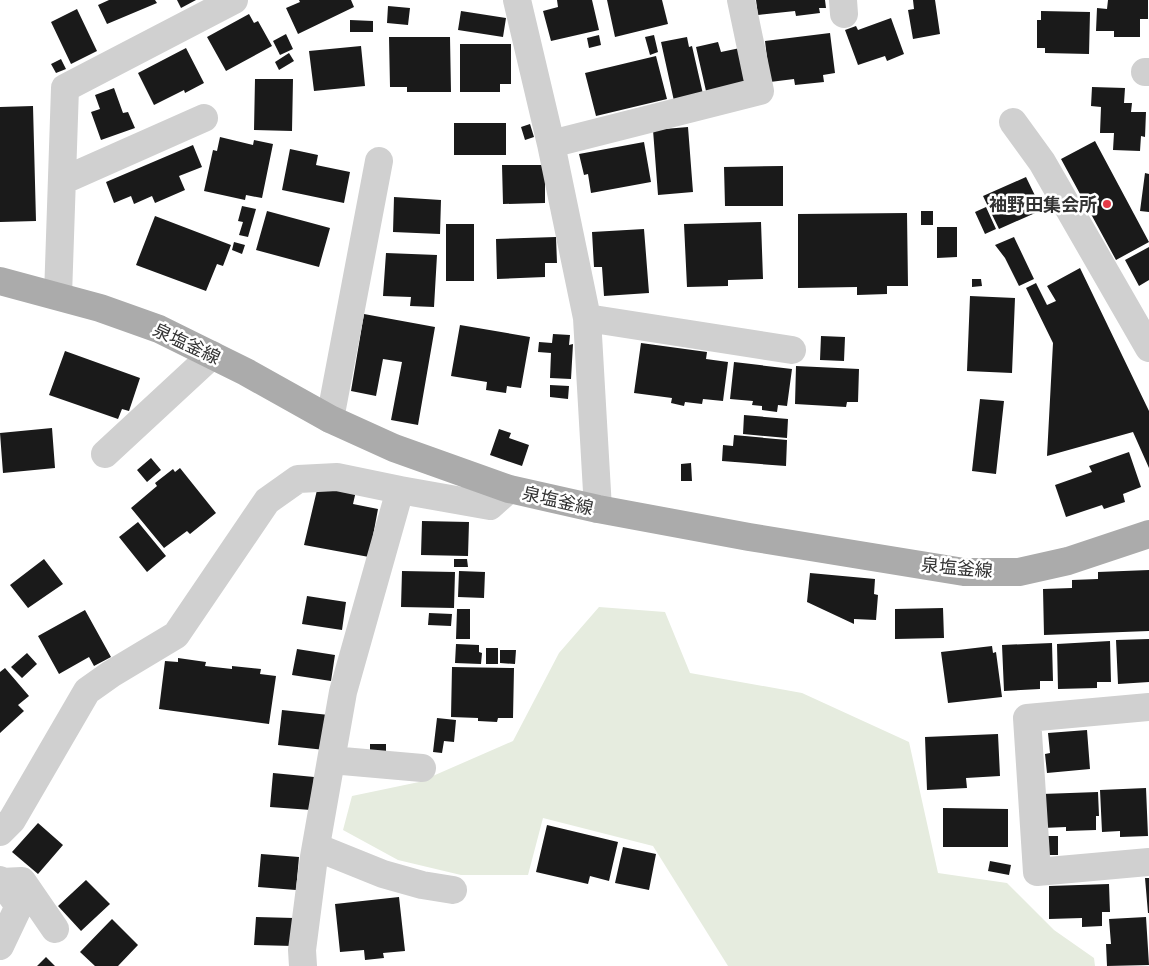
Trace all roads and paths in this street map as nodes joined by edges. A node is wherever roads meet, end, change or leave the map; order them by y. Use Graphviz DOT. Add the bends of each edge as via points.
graph roads {
  1 [pos="234,0"];
  2 [pos="518,0"];
  3 [pos="741,0"];
  4 [pos="204,118"];
  5 [pos="1013,122"];
  6 [pos="551,144"];
  7 [pos="379,161"];
  8 [pos="62,181"];
  9 [pos="0,281"];
  10 [pos="58,296"];
  11 [pos="587,318"];
  12 [pos="1149,348"];
  13 [pos="792,350"];
  14 [pos="212,355"];
  15 [pos="330,419"];
  16 [pos="105,454"];
  17 [pos="509,488"];
  18 [pos="400,490"];
  19 [pos="598,509"];
  20 [pos="1149,534"];
  21 [pos="1149,707"];
  22 [pos="331,760"];
  23 [pos="422,768"];
  24 [pos="0,832"];
  25 [pos="316,847"];
  26 [pos="1149,862"];
  27 [pos="0,881"];
  28 [pos="454,890"];
  29 [pos="55,929"];
  30 [pos="0,946"];
  31 [pos="303,966"];
  1 -- 8 [label="street" via="66,88"];
  2 -- 6 [label="street"];
  3 -- 6 [label="street" via="760,91"];
  4 -- 8 [label="street"];
  5 -- 12 [label="street" via="1042,162"];
  6 -- 11 [label="street"];
  7 -- 15 [label="street"];
  8 -- 10 [label="street"];
  9 -- 10 [label="main road, 泉塩釜線"];
  10 -- 14 [label="main road, 泉塩釜線" via="159,329"];
  11 -- 13 [label="street"];
  11 -- 19 [label="street"];
  14 -- 15 [label="main road, 泉塩釜線"];
  14 -- 16 [label="street"];
  15 -- 17 [label="main road, 泉塩釜線" via="394,448"];
  17 -- 18 [label="street" via="490,506"];
  17 -- 19 [label="main road, 泉塩釜線"];
  18 -- 22 [label="street" via="343,692"];
  18 -- 24 [label="street" via="337,477 298,479 267,501 176,635 87,691 12,820"];
  19 -- 20 [label="main road, 泉塩釜線" via="964,572 1019,572 1068,561"];
  21 -- 26 [label="street" via="1027,718 1037,872"];
  22 -- 23 [label="street"];
  22 -- 25 [label="street"];
  25 -- 28 [label="street" via="384,874"];
  25 -- 31 [label="street" via="302,950"];
  27 -- 29 [label="street" via="22,881"];
  27 -- 30 [label="street" via="19,906"];
}
